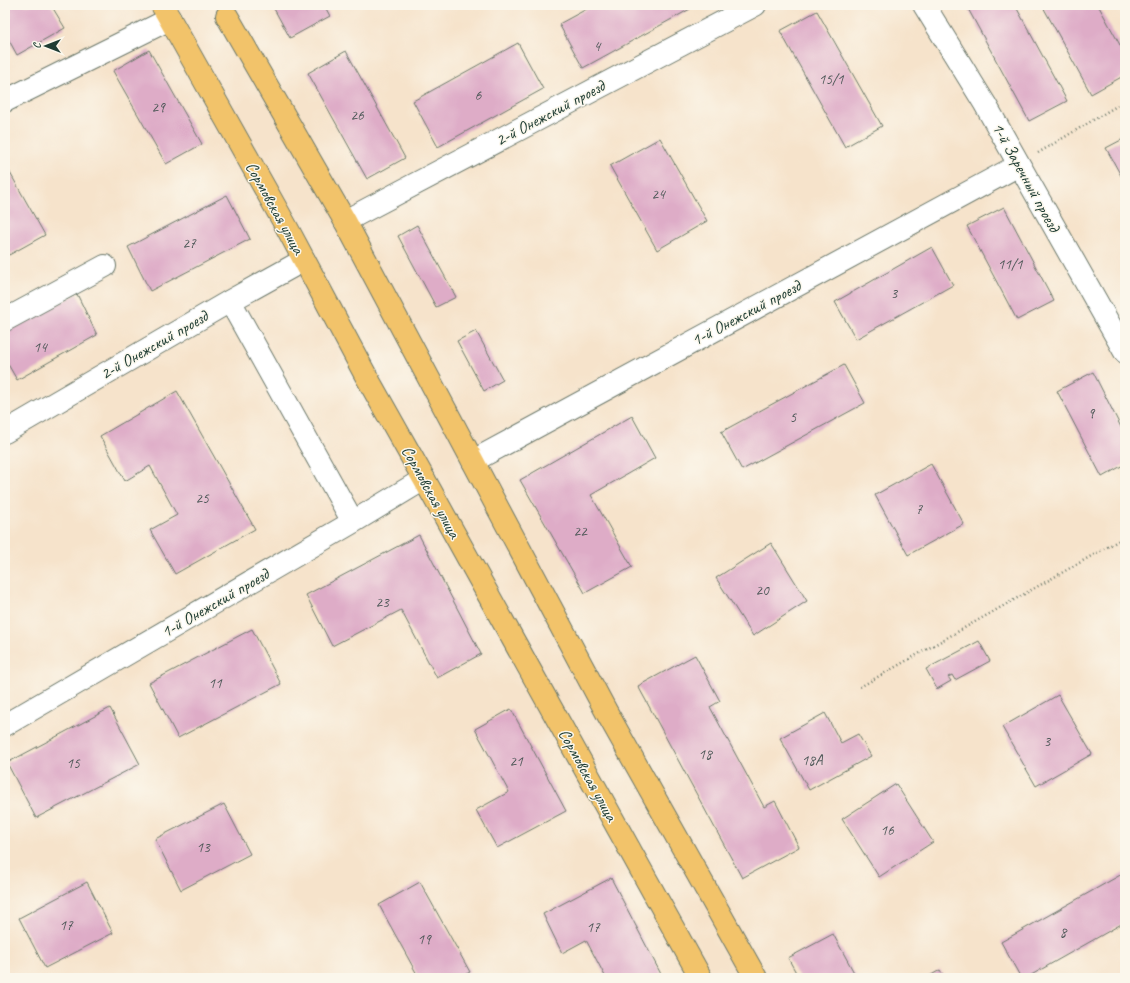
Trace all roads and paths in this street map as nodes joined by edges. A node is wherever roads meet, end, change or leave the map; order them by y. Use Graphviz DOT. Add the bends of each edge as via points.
graph roads {
  1 [pos="755,5"];
  2 [pos="924,5"];
  3 [pos="223,11"];
  4 [pos="166,12"];
  5 [pos="5,101"];
  6 [pos="1125,101"];
  7 [pos="1019,165"];
  8 [pos="345,220"];
  9 [pos="304,260"];
  10 [pos="105,266"];
  11 [pos="230,301"];
  12 [pos="5,320"];
  13 [pos="1125,352"];
  14 [pos="5,432"];
  15 [pos="473,461"];
  16 [pos="424,479"];
  17 [pos="353,522"];
  18 [pos="1125,537"];
  19 [pos="860,687"];
  20 [pos="5,726"];
  21 [pos="701,978"];
  22 [pos="756,978"];
  1 -- 8 [label="street, 2-й Онежский проезд"];
  2 -- 7 [label="street, 1-й Заречный проезд"];
  3 -- 8 [label="main road"];
  4 -- 5 [label="street"];
  4 -- 9 [label="main road, Сормовская улица"];
  6 -- 7 [label="path"];
  7 -- 13 [label="street, 1-й Заречный проезд"];
  7 -- 15 [label="street, 1-й Онежский проезд"];
  8 -- 15 [label="main road"];
  9 -- 11 [label="street, 2-й Онежский проезд"];
  9 -- 16 [label="main road, Сормовская улица"];
  10 -- 12 [label="street"];
  11 -- 14 [label="street, 2-й Онежский проезд"];
  11 -- 17 [label="street"];
  15 -- 22 [label="main road" via="607,713"];
  16 -- 17 [label="street, 1-й Онежский проезд"];
  16 -- 21 [label="main road, Сормовская улица"];
  17 -- 20 [label="street, 1-й Онежский проезд"];
  18 -- 19 [label="path"];
}
